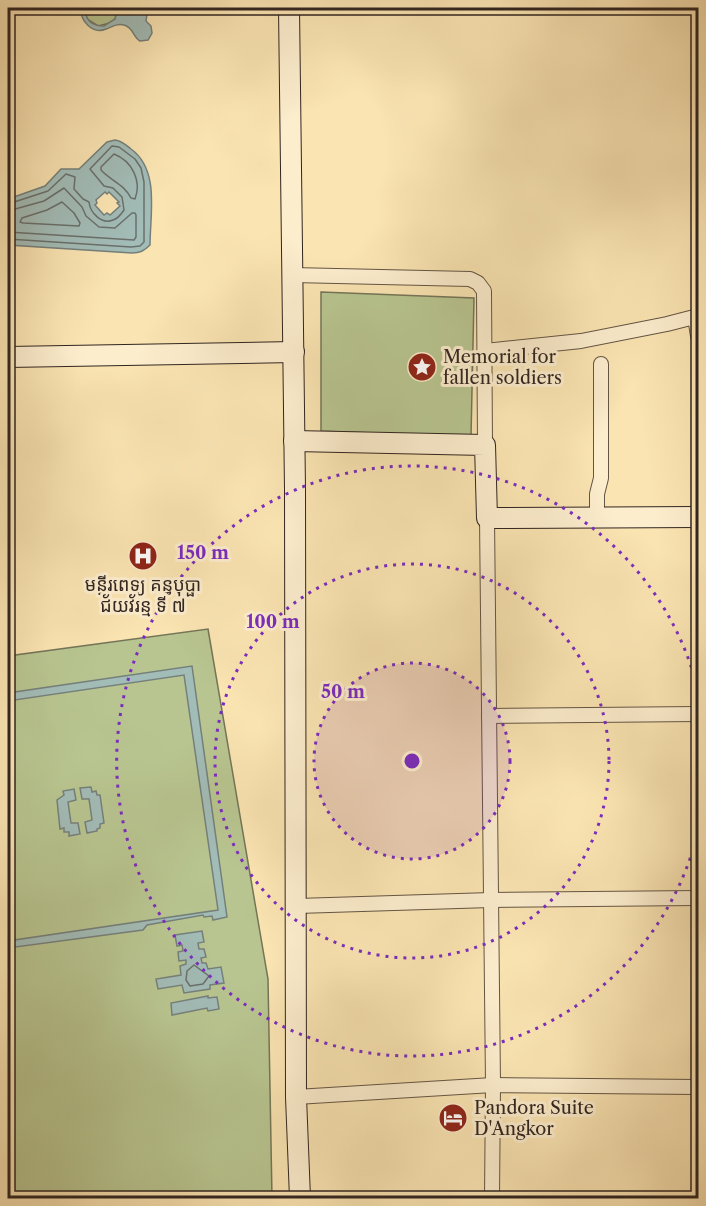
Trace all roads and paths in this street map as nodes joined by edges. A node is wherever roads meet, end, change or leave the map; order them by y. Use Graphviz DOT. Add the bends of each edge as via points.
graph roads {
  1 [pos="289,8"];
  2 [pos="292,275"];
  3 [pos="697,316"];
  4 [pos="699,336"];
  5 [pos="484,351"];
  6 [pos="294,352"];
  7 [pos="8,357"];
  8 [pos="601,364"];
  9 [pos="294,441"];
  10 [pos="485,445"];
  11 [pos="597,517"];
  12 [pos="699,517"];
  13 [pos="487,518"];
  14 [pos="699,714"];
  15 [pos="489,716"];
  16 [pos="699,898"];
  17 [pos="491,900"];
  18 [pos="297,906"];
  19 [pos="493,1085"];
  20 [pos="699,1087"];
  21 [pos="296,1097"];
  22 [pos="300,1198"];
  23 [pos="492,1198"];
  1 -- 2 [label="main road"];
  2 -- 5 [label="street" via="470,279 484,291"];
  2 -- 6 [label="main road"];
  3 -- 4 [label="street"];
  3 -- 5 [label="street" via="581,341"];
  5 -- 10 [label="street"];
  6 -- 7 [label="main road"];
  6 -- 9 [label="main road"];
  8 -- 11 [label="street" via="602,478"];
  9 -- 10 [label="main road"];
  9 -- 18 [label="main road"];
  10 -- 13 [label="main road"];
  11 -- 12 [label="main road"];
  11 -- 13 [label="main road"];
  13 -- 15 [label="street"];
  14 -- 15 [label="street"];
  15 -- 17 [label="street"];
  16 -- 17 [label="street"];
  17 -- 18 [label="street"];
  17 -- 19 [label="street"];
  18 -- 21 [label="main road"];
  19 -- 20 [label="street"];
  19 -- 21 [label="street"];
  19 -- 23 [label="street"];
  21 -- 22 [label="main road"];
}
